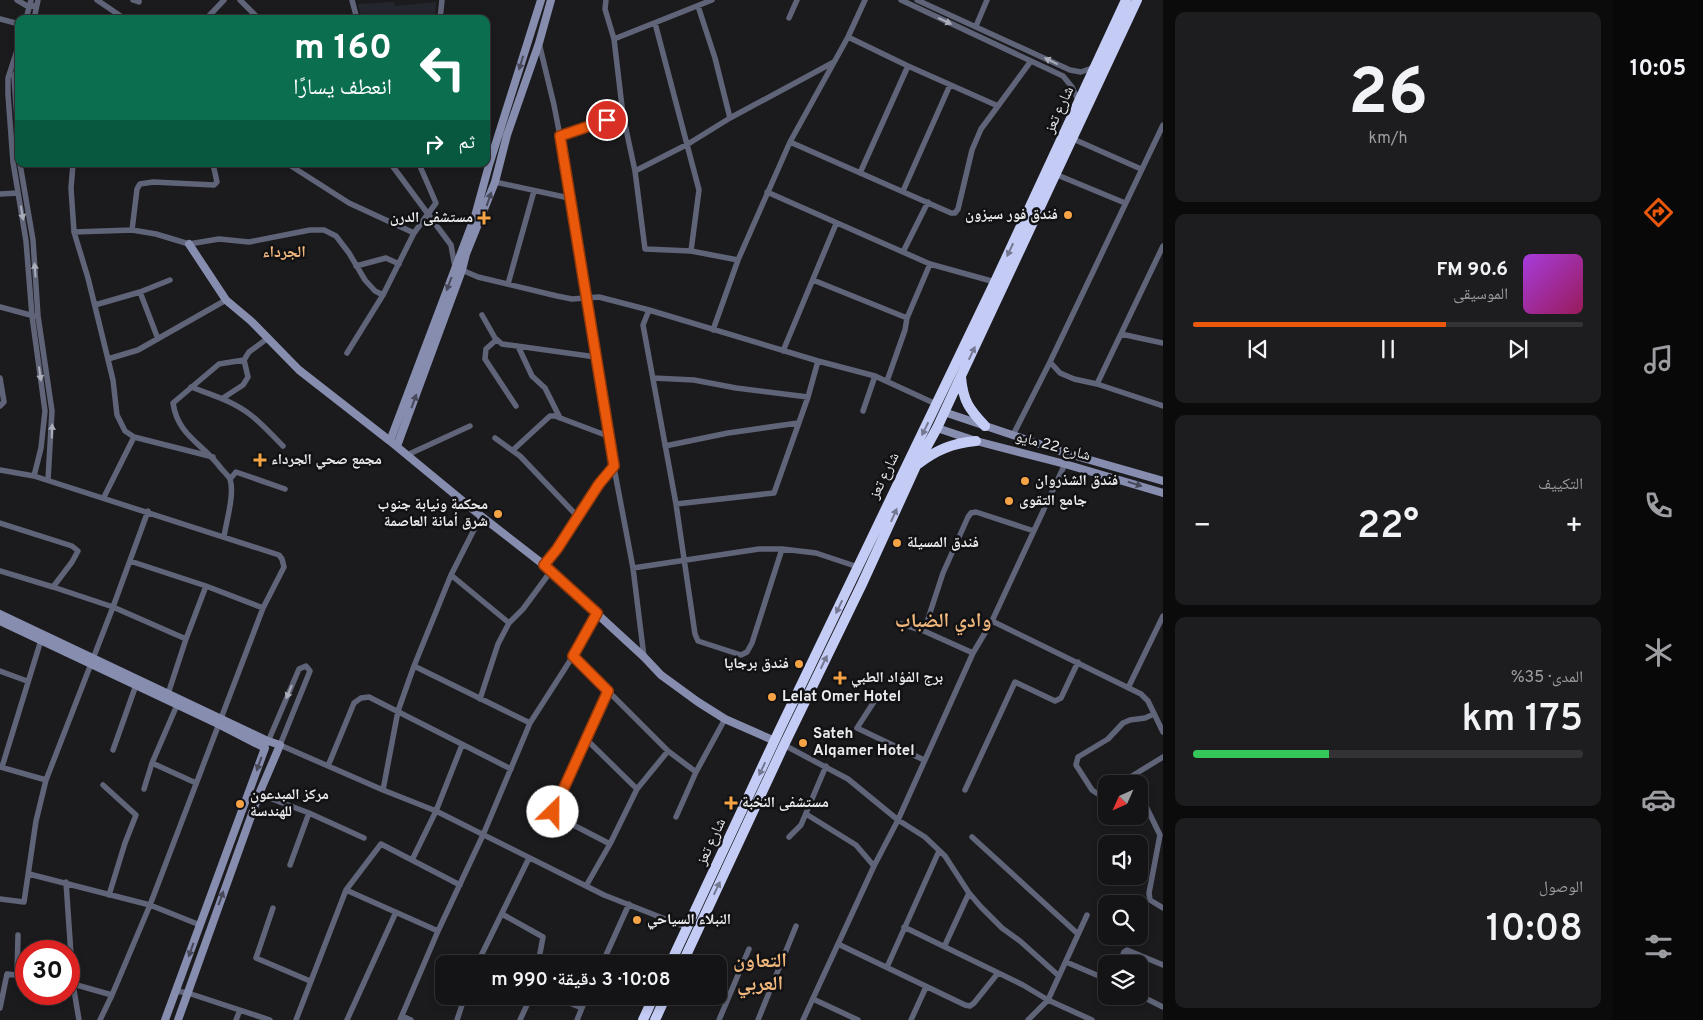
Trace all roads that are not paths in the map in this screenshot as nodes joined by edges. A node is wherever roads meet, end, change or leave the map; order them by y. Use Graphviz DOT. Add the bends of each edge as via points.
graph roads {
  1 [pos="17,0"];
  2 [pos="99,0"];
  3 [pos="133,0"];
  4 [pos="139,0"];
  5 [pos="224,0"];
  6 [pos="240,0"];
  7 [pos="352,0"];
  8 [pos="442,0"];
  9 [pos="541,0"];
  10 [pos="551,0"];
  11 [pos="606,0"];
  12 [pos="712,0"];
  13 [pos="797,0"];
  14 [pos="865,0"];
  15 [pos="901,0"];
  16 [pos="917,0"];
  17 [pos="987,0"];
  18 [pos="1126,0"];
  19 [pos="1137,0"];
  20 [pos="37,2"];
  21 [pos="30,3"];
  22 [pos="698,6"];
  23 [pos="35,15"];
  24 [pos="119,15"];
  25 [pos="210,15"];
  26 [pos="255,15"];
  27 [pos="356,15"];
  28 [pos="440,15"];
  29 [pos="789,18"];
  30 [pos="0,19"];
  31 [pos="15,23"];
  32 [pos="655,23"];
  33 [pos="976,26"];
  34 [pos="530,37"];
  35 [pos="848,37"];
  36 [pos="614,39"];
  37 [pos="539,42"];
  38 [pos="15,56"];
  39 [pos="1031,60"];
  40 [pos="834,62"];
  41 [pos="908,66"];
  42 [pos="1096,66"];
  43 [pos="1067,68"];
  44 [pos="15,75"];
  45 [pos="1063,76"];
  46 [pos="950,85"];
  47 [pos="15,88"];
  48 [pos="1079,104"];
  49 [pos="998,106"];
  50 [pos="622,115"];
  51 [pos="730,118"];
  52 [pos="1163,125"];
  53 [pos="560,136"];
  54 [pos="1071,138"];
  55 [pos="790,142"];
  56 [pos="688,144"];
  57 [pos="490,150"];
  58 [pos="21,167"];
  59 [pos="73,167"];
  60 [pos="214,167"];
  61 [pos="293,167"];
  62 [pos="393,167"];
  63 [pos="420,167"];
  64 [pos="484,167"];
  65 [pos="1141,169"];
  66 [pos="635,171"];
  67 [pos="860,173"];
  68 [pos="1055,174"];
  69 [pos="495,182"];
  70 [pos="534,191"];
  71 [pos="904,191"];
  72 [pos="767,192"];
  73 [pos="18,193"];
  74 [pos="0,194"];
  75 [pos="570,198"];
  76 [pos="928,202"];
  77 [pos="1125,203"];
  78 [pos="429,214"];
  79 [pos="836,224"];
  80 [pos="132,230"];
  81 [pos="74,232"];
  82 [pos="414,233"];
  83 [pos="189,244"];
  84 [pos="1163,246"];
  85 [pos="692,251"];
  86 [pos="903,252"];
  87 [pos="738,260"];
  88 [pos="399,264"];
  89 [pos="930,264"];
  90 [pos="356,266"];
  91 [pos="459,268"];
  92 [pos="170,280"];
  93 [pos="813,280"];
  94 [pos="995,282"];
  95 [pos="508,284"];
  96 [pos="140,292"];
  97 [pos="383,295"];
  98 [pos="586,298"];
  99 [pos="226,300"];
  100 [pos="95,305"];
  101 [pos="0,307"];
  102 [pos="649,310"];
  103 [pos="32,316"];
  104 [pos="38,316"];
  105 [pos="482,316"];
  106 [pos="907,318"];
  107 [pos="712,330"];
  108 [pos="1121,334"];
  109 [pos="268,338"];
  110 [pos="158,339"];
  111 [pos="496,340"];
  112 [pos="1163,343"];
  113 [pos="518,346"];
  114 [pos="783,350"];
  115 [pos="347,353"];
  116 [pos="596,357"];
  117 [pos="108,359"];
  118 [pos="244,360"];
  119 [pos="818,361"];
  120 [pos="1050,362"];
  121 [pos="875,376"];
  122 [pos="961,376"];
  123 [pos="0,378"];
  124 [pos="653,378"];
  125 [pos="888,381"];
  126 [pos="1097,384"];
  127 [pos="191,387"];
  128 [pos="808,397"];
  129 [pos="223,398"];
  130 [pos="936,404"];
  131 [pos="0,406"];
  132 [pos="516,406"];
  133 [pos="1163,406"];
  134 [pos="863,411"];
  135 [pos="944,412"];
  136 [pos="560,418"];
  137 [pos="798,423"];
  138 [pos="470,426"];
  139 [pos="985,426"];
  140 [pos="936,428"];
  141 [pos="1013,435"];
  142 [pos="608,436"];
  143 [pos="134,437"];
  144 [pos="495,438"];
  145 [pos="390,441"];
  146 [pos="976,441"];
  147 [pos="283,446"];
  148 [pos="396,446"];
  149 [pos="665,446"];
  150 [pos="513,450"];
  151 [pos="406,454"];
  152 [pos="1069,454"];
  153 [pos="213,457"];
  154 [pos="1065,464"];
  155 [pos="614,466"];
  156 [pos="916,466"];
  157 [pos="0,470"];
  158 [pos="34,476"];
  159 [pos="230,479"];
  160 [pos="48,480"];
  161 [pos="1163,482"];
  162 [pos="285,489"];
  163 [pos="1162,493"];
  164 [pos="104,497"];
  165 [pos="676,504"];
  166 [pos="148,512"];
  167 [pos="480,516"];
  168 [pos="579,518"];
  169 [pos="0,523"];
  170 [pos="1034,531"];
  171 [pos="224,538"];
  172 [pos="782,549"];
  173 [pos="685,560"];
  174 [pos="130,561"];
  175 [pos="544,565"];
  176 [pos="858,567"];
  177 [pos="634,568"];
  178 [pos="0,571"];
  179 [pos="551,571"];
  180 [pos="451,575"];
  181 [pos="857,582"];
  182 [pos="206,586"];
  183 [pos="53,587"];
  184 [pos="113,607"];
  185 [pos="263,608"];
  186 [pos="597,613"];
  187 [pos="0,614"];
  188 [pos="1163,616"];
  189 [pos="0,621"];
  190 [pos="992,621"];
  191 [pos="509,623"];
  192 [pos="900,624"];
  193 [pos="924,631"];
  194 [pos="186,639"];
  195 [pos="41,640"];
  196 [pos="973,654"];
  197 [pos="573,656"];
  198 [pos="644,658"];
  199 [pos="92,660"];
  200 [pos="1078,662"];
  201 [pos="414,666"];
  202 [pos="0,671"];
  203 [pos="27,680"];
  204 [pos="136,685"];
  205 [pos="1129,686"];
  206 [pos="608,691"];
  207 [pos="879,694"];
  208 [pos="167,696"];
  209 [pos="480,698"];
  210 [pos="177,705"];
  211 [pos="398,711"];
  212 [pos="1154,714"];
  213 [pos="725,718"];
  214 [pos="221,722"];
  215 [pos="530,723"];
  216 [pos="1163,732"];
  217 [pos="586,739"];
  218 [pos="779,743"];
  219 [pos="266,745"];
  220 [pos="462,745"];
  221 [pos="278,749"];
  222 [pos="113,750"];
  223 [pos="668,751"];
  224 [pos="1163,757"];
  225 [pos="924,760"];
  226 [pos="152,763"];
  227 [pos="328,766"];
  228 [pos="826,766"];
  229 [pos="1,767"];
  230 [pos="512,769"];
  231 [pos="696,772"];
  232 [pos="1134,775"];
  233 [pos="46,780"];
  234 [pos="196,783"];
  235 [pos="103,785"];
  236 [pos="144,788"];
  237 [pos="637,789"];
  238 [pos="382,790"];
  239 [pos="965,790"];
  240 [pos="259,794"];
  241 [pos="1098,794"];
  242 [pos="1148,810"];
  243 [pos="436,811"];
  244 [pos="309,813"];
  245 [pos="806,814"];
  246 [pos="676,817"];
  247 [pos="898,820"];
  248 [pos="483,835"];
  249 [pos="789,837"];
  250 [pos="972,837"];
  251 [pos="364,838"];
  252 [pos="610,844"];
  253 [pos="939,850"];
  254 [pos="529,858"];
  255 [pos="412,860"];
  256 [pos="290,865"];
  257 [pos="874,866"];
  258 [pos="29,874"];
  259 [pos="66,882"];
  260 [pos="460,885"];
  261 [pos="586,886"];
  262 [pos="346,890"];
  263 [pos="969,892"];
  264 [pos="110,895"];
  265 [pos="0,900"];
  266 [pos="629,904"];
  267 [pos="150,905"];
  268 [pos="273,908"];
  269 [pos="1163,908"];
  270 [pos="396,912"];
  271 [pos="502,914"];
  272 [pos="1087,915"];
  273 [pos="200,925"];
  274 [pos="796,926"];
  275 [pos="904,927"];
  276 [pos="688,928"];
  277 [pos="438,931"];
  278 [pos="1078,934"];
  279 [pos="18,936"];
  280 [pos="18,940"];
  281 [pos="69,940"];
  282 [pos="838,944"];
  283 [pos="945,946"];
  284 [pos="749,949"];
  285 [pos="482,955"];
  286 [pos="540,955"];
  287 [pos="606,955"];
  288 [pos="674,955"];
  289 [pos="686,955"];
  290 [pos="1123,955"];
  291 [pos="1139,955"];
  292 [pos="1148,959"];
  293 [pos="1066,962"];
  294 [pos="1163,965"];
  295 [pos="887,967"];
  296 [pos="3,973"];
  297 [pos="998,974"];
  298 [pos="1059,976"];
  299 [pos="1098,976"];
  300 [pos="310,981"];
  301 [pos="80,986"];
  302 [pos="926,987"];
  303 [pos="176,991"];
  304 [pos="188,993"];
  305 [pos="112,995"];
  306 [pos="813,1000"];
  307 [pos="1048,1000"];
  308 [pos="1148,1000"];
  309 [pos="76,1005"];
  310 [pos="462,1005"];
  311 [pos="527,1005"];
  312 [pos="574,1005"];
  313 [pos="583,1005"];
  314 [pos="650,1005"];
  315 [pos="662,1005"];
  316 [pos="1163,1007"];
  317 [pos="0,1008"];
  318 [pos="582,1008"];
  319 [pos="240,1010"];
  320 [pos="401,1018"];
  321 [pos="79,1020"];
  322 [pos="100,1020"];
  323 [pos="165,1020"];
  324 [pos="178,1020"];
  325 [pos="236,1020"];
  326 [pos="270,1020"];
  327 [pos="296,1020"];
  328 [pos="347,1020"];
  329 [pos="411,1020"];
  330 [pos="457,1020"];
  331 [pos="520,1020"];
  332 [pos="577,1020"];
  333 [pos="643,1020"];
  334 [pos="655,1020"];
  335 [pos="719,1020"];
  336 [pos="758,1020"];
  337 [pos="803,1020"];
  338 [pos="858,1020"];
  339 [pos="912,1020"];
  340 [pos="1028,1020"];
  341 [pos="1092,1020"];
  1 -- 21 [label="street"];
  2 -- 24 [label="street"];
  3 -- 4 [label="street"];
  5 -- 25 [label="street"];
  6 -- 26 [label="street"];
  7 -- 27 [label="street"];
  8 -- 28 [label="street"];
  9 -- 34 [label="street"];
  10 -- 37 [label="street"];
  11 -- 36 [label="street" via="605,9"];
  12 -- 22 [label="street"];
  13 -- 29 [label="street"];
  14 -- 35 [label="street"];
  15 -- 39 [label="street, one-way"];
  16 -- 33 [label="street"];
  17 -- 33 [label="street"];
  18 -- 42 [label="highway, شارع تعز"];
  19 -- 54 [label="highway, شارع تعز"];
  20 -- 21 [label="street"];
  20 -- 23 [label="street"];
  22 -- 32 [label="street"];
  22 -- 51 [label="street"];
  30 -- 31 [label="street"];
  32 -- 36 [label="street"];
  32 -- 56 [label="street"];
  43 -- 33 [label="street, one-way"];
  34 -- 37 [label="street"];
  34 -- 57 [label="street, one-way"];
  35 -- 40 [label="street"];
  35 -- 41 [label="street"];
  36 -- 50 [label="street"];
  37 -- 53 [label="street"];
  37 -- 69 [label="street" via="507,134"];
  38 -- 73 [label="street" via="8,78 8,94"];
  39 -- 45 [label="street"];
  39 -- 49 [label="street"];
  40 -- 51 [label="street"];
  40 -- 55 [label="street"];
  41 -- 46 [label="street"];
  41 -- 67 [label="street"];
  42 -- 43 [label="street" via="1081,72"];
  42 -- 48 [label="highway, شارع تعز"];
  43 -- 45 [label="street"];
  44 -- 47 [label="street"];
  45 -- 48 [label="street"];
  46 -- 49 [label="street"];
  46 -- 71 [label="street"];
  48 -- 94 [label="highway, شارع تعز, one-way"];
  49 -- 76 [label="street" via="972,150 956,213"];
  50 -- 53 [label="street"];
  50 -- 66 [label="street"];
  51 -- 56 [label="street"];
  52 -- 65 [label="street"];
  53 -- 75 [label="street"];
  54 -- 65 [label="street"];
  54 -- 68 [label="highway, شارع تعز"];
  55 -- 67 [label="street"];
  55 -- 72 [label="street"];
  56 -- 66 [label="street"];
  56 -- 85 [label="street" via="699,190"];
  104 -- 58 [label="street, one-way" via="33,240"];
  59 -- 81 [label="street"];
  60 -- 80 [label="street" via="217,182 214,184 140,184"];
  61 -- 82 [label="street" via="349,203"];
  62 -- 78 [label="street"];
  63 -- 78 [label="street" via="436,203"];
  64 -- 91 [label="street" via="475,216"];
  65 -- 77 [label="street"];
  66 -- 85 [label="street" via="645,249"];
  67 -- 71 [label="street"];
  68 -- 77 [label="street"];
  122 -- 68 [label="highway, شارع تعز, one-way"];
  69 -- 70 [label="street"];
  91 -- 69 [label="street, one-way"];
  70 -- 75 [label="street"];
  70 -- 95 [label="street"];
  71 -- 76 [label="street"];
  72 -- 79 [label="street"];
  72 -- 87 [label="street"];
  73 -- 74 [label="street"];
  73 -- 103 [label="street, one-way" via="26,241"];
  75 -- 98 [label="street"];
  76 -- 86 [label="street"];
  77 -- 120 [label="street"];
  78 -- 82 [label="street"];
  78 -- 91 [label="street" via="450,245"];
  79 -- 86 [label="street"];
  79 -- 93 [label="street"];
  80 -- 81 [label="street"];
  80 -- 83 [label="street"];
  81 -- 100 [label="street"];
  82 -- 88 [label="street"];
  83 -- 90 [label="street" via="219,239 249,242 324,230 336,236"];
  83 -- 99 [label="street"];
  84 -- 108 [label="street"];
  85 -- 87 [label="street"];
  86 -- 89 [label="street"];
  87 -- 107 [label="street"];
  88 -- 90 [label="street" via="386,258"];
  88 -- 97 [label="street"];
  89 -- 94 [label="street"];
  89 -- 106 [label="street"];
  90 -- 97 [label="street" via="375,291"];
  91 -- 95 [label="street"];
  91 -- 145 [label="street, one-way"];
  148 -- 91 [label="street, one-way"];
  92 -- 96 [label="street"];
  93 -- 106 [label="street"];
  93 -- 114 [label="street"];
  94 -- 130 [label="highway, شارع تعز"];
  95 -- 98 [label="street" via="572,299"];
  96 -- 100 [label="street"];
  96 -- 110 [label="street"];
  97 -- 115 [label="street"];
  98 -- 102 [label="street" via="598,297"];
  98 -- 116 [label="street"];
  99 -- 109 [label="street"];
  99 -- 110 [label="street"];
  100 -- 117 [label="street"];
  101 -- 103 [label="street"];
  102 -- 107 [label="street"];
  102 -- 124 [label="street" via="643,325"];
  103 -- 104 [label="street"];
  103 -- 158 [label="street, one-way" via="45,411"];
  160 -- 104 [label="street, one-way" via="52,412"];
  105 -- 111 [label="street"];
  106 -- 125 [label="street"];
  107 -- 114 [label="street"];
  108 -- 112 [label="street"];
  108 -- 126 [label="street"];
  109 -- 118 [label="street" via="249,352"];
  109 -- 145 [label="street" via="299,370"];
  110 -- 117 [label="street" via="138,350"];
  111 -- 113 [label="street"];
  111 -- 132 [label="street" via="486,349 485,359"];
  113 -- 116 [label="street"];
  113 -- 136 [label="street" via="532,376 545,388"];
  114 -- 119 [label="street"];
  116 -- 142 [label="street"];
  117 -- 143 [label="street" via="117,415 125,431"];
  118 -- 127 [label="street" via="219,364"];
  118 -- 129 [label="street" via="248,377 243,385"];
  119 -- 121 [label="street"];
  119 -- 128 [label="street"];
  120 -- 126 [label="street" via="1060,373"];
  120 -- 141 [label="street"];
  121 -- 125 [label="street"];
  121 -- 134 [label="street"];
  122 -- 135 [label="highway, شارع تعز"];
  122 -- 139 [label="highway" via="964,400"];
  123 -- 131 [label="street" via="4,402"];
  124 -- 128 [label="street" via="694,380"];
  124 -- 149 [label="street"];
  125 -- 130 [label="street"];
  126 -- 133 [label="street"];
  127 -- 129 [label="street"];
  127 -- 153 [label="street" via="172,403 174,414 188,437"];
  128 -- 137 [label="street"];
  129 -- 147 [label="street" via="251,415"];
  130 -- 176 [label="highway, شارع تعز, one-way"];
  135 -- 139 [label="street, شارع 22 مايو"];
  135 -- 140 [label="highway, شارع تعز"];
  136 -- 142 [label="street"];
  136 -- 150 [label="street" via="546,417"];
  137 -- 149 [label="street"];
  137 -- 165 [label="street" via="774,493"];
  138 -- 151 [label="street"];
  139 -- 141 [label="street, شارع 22 مايو"];
  140 -- 146 [label="street, شارع 22 مايو"];
  140 -- 156 [label="highway, شارع تعز"];
  141 -- 152 [label="street, شارع 22 مايو"];
  142 -- 155 [label="street"];
  143 -- 153 [label="street"];
  143 -- 164 [label="street"];
  144 -- 150 [label="street"];
  145 -- 148 [label="street"];
  146 -- 154 [label="street, شارع 22 مايو"];
  146 -- 156 [label="highway" via="942,448"];
  148 -- 151 [label="street"];
  149 -- 165 [label="street"];
  150 -- 168 [label="street"];
  151 -- 167 [label="street"];
  152 -- 154 [label="street"];
  152 -- 161 [label="street, شارع 22 مايو"];
  153 -- 159 [label="street"];
  154 -- 163 [label="street, شارع 22 مايو, one-way"];
  154 -- 170 [label="street"];
  155 -- 168 [label="street"];
  155 -- 177 [label="street"];
  181 -- 156 [label="highway, شارع تعز, one-way"];
  157 -- 158 [label="street"];
  158 -- 160 [label="street"];
  159 -- 162 [label="street" via="236,472"];
  159 -- 171 [label="street" via="231,495"];
  160 -- 164 [label="street"];
  161 -- 163 [label="street"];
  164 -- 166 [label="street"];
  165 -- 173 [label="street"];
  166 -- 171 [label="street"];
  166 -- 174 [label="street"];
  167 -- 175 [label="street"];
  167 -- 180 [label="street"];
  168 -- 175 [label="street"];
  169 -- 183 [label="street" via="76,548 78,552"];
  170 -- 190 [label="street"];
  170 -- 193 [label="street" via="971,513 943,573"];
  171 -- 185 [label="street" via="282,559 284,567"];
  172 -- 173 [label="street"];
  172 -- 173 [label="street" via="752,643 741,655 698,641"];
  172 -- 176 [label="street" via="816,552"];
  173 -- 177 [label="street"];
  174 -- 182 [label="street"];
  174 -- 184 [label="street"];
  175 -- 179 [label="street"];
  176 -- 181 [label="highway, شارع تعز"];
  177 -- 198 [label="street"];
  178 -- 183 [label="street"];
  179 -- 186 [label="street"];
  179 -- 191 [label="street"];
  180 -- 191 [label="street"];
  180 -- 201 [label="street"];
  181 -- 218 [label="highway, شارع تعز"];
  182 -- 185 [label="street"];
  182 -- 194 [label="street"];
  183 -- 184 [label="street"];
  184 -- 194 [label="street"];
  184 -- 199 [label="street"];
  185 -- 214 [label="street"];
  186 -- 197 [label="street"];
  186 -- 198 [label="street"];
  187 -- 199 [label="street"];
  188 -- 205 [label="street"];
  189 -- 195 [label="street"];
  190 -- 196 [label="street"];
  190 -- 200 [label="street"];
  191 -- 209 [label="street" via="498,644"];
  192 -- 193 [label="street"];
  193 -- 196 [label="street"];
  194 -- 208 [label="street"];
  195 -- 199 [label="street"];
  195 -- 203 [label="street"];
  196 -- 225 [label="street"];
  197 -- 206 [label="street"];
  197 -- 215 [label="street"];
  198 -- 213 [label="street" via="661,675"];
  199 -- 204 [label="street"];
  199 -- 208 [label="street"];
  199 -- 233 [label="street"];
  200 -- 205 [label="street"];
  200 -- 239 [label="street" via="1061,698 1055,701 1015,682"];
  201 -- 209 [label="street"];
  201 -- 211 [label="street"];
  202 -- 203 [label="street"];
  203 -- 229 [label="street"];
  204 -- 208 [label="street"];
  204 -- 222 [label="street"];
  205 -- 212 [label="street" via="1148,701"];
  206 -- 217 [label="street"];
  206 -- 223 [label="street"];
  207 -- 225 [label="street" via="857,728"];
  208 -- 210 [label="street"];
  208 -- 214 [label="street"];
  209 -- 215 [label="street"];
  210 -- 214 [label="street"];
  210 -- 226 [label="street"];
  211 -- 220 [label="street"];
  211 -- 227 [label="street" via="369,697 361,698 354,704"];
  211 -- 238 [label="street"];
  212 -- 216 [label="street"];
  212 -- 241 [label="street" via="1124,723 1108,739 1078,757 1076,765"];
  213 -- 218 [label="street"];
  213 -- 231 [label="street"];
  214 -- 219 [label="street"];
  214 -- 234 [label="street"];
  215 -- 230 [label="street"];
  217 -- 237 [label="street"];
  217 -- 252 [label="street" via="553,812"];
  218 -- 228 [label="street"];
  218 -- 276 [label="highway, شارع تعز, one-way"];
  289 -- 218 [label="highway, شارع تعز, one-way"];
  219 -- 221 [label="street"];
  221 -- 219 [label="street, one-way" via="310,671 306,666 298,669"];
  219 -- 273 [label="street, one-way"];
  220 -- 230 [label="street"];
  220 -- 243 [label="street"];
  221 -- 227 [label="street"];
  221 -- 240 [label="street"];
  223 -- 231 [label="street"];
  223 -- 237 [label="street"];
  224 -- 232 [label="street"];
  225 -- 247 [label="street"];
  226 -- 234 [label="street"];
  226 -- 236 [label="street"];
  227 -- 238 [label="street"];
  228 -- 245 [label="street"];
  228 -- 247 [label="street" via="848,779"];
  229 -- 233 [label="street"];
  230 -- 248 [label="street"];
  231 -- 246 [label="street"];
  233 -- 258 [label="street" via="36,821"];
  234 -- 267 [label="street"];
  235 -- 264 [label="street" via="136,815"];
  237 -- 252 [label="street"];
  238 -- 243 [label="street"];
  240 -- 244 [label="street"];
  304 -- 240 [label="street, one-way"];
  242 -- 269 [label="street" via="1160,835 1150,900"];
  243 -- 248 [label="street"];
  243 -- 255 [label="street"];
  244 -- 251 [label="street"];
  244 -- 256 [label="street"];
  245 -- 249 [label="street" via="801,825"];
  245 -- 257 [label="street" via="856,845"];
  247 -- 253 [label="street"];
  247 -- 257 [label="street"];
  248 -- 254 [label="street"];
  248 -- 260 [label="street"];
  250 -- 278 [label="street"];
  252 -- 261 [label="street"];
  253 -- 263 [label="street"];
  253 -- 275 [label="street"];
  254 -- 261 [label="street"];
  254 -- 271 [label="street"];
  255 -- 260 [label="street"];
  255 -- 262 [label="street" via="380,844"];
  257 -- 282 [label="street"];
  258 -- 259 [label="street"];
  258 -- 265 [label="street" via="24,902"];
  259 -- 264 [label="street"];
  259 -- 281 [label="street"];
  260 -- 277 [label="street"];
  261 -- 266 [label="street"];
  262 -- 270 [label="street"];
  262 -- 300 [label="street"];
  263 -- 283 [label="street"];
  263 -- 298 [label="street" via="1002,928"];
  264 -- 267 [label="street"];
  266 -- 276 [label="street"];
  266 -- 287 [label="street"];
  267 -- 273 [label="street"];
  267 -- 305 [label="street"];
  268 -- 300 [label="street" via="256,958"];
  270 -- 277 [label="street"];
  270 -- 328 [label="street"];
  271 -- 285 [label="street"];
  271 -- 286 [label="street" via="543,937"];
  272 -- 278 [label="street"];
  273 -- 303 [label="street, one-way"];
  274 -- 336 [label="street"];
  275 -- 283 [label="street"];
  275 -- 295 [label="street"];
  276 -- 288 [label="highway, شارع تعز"];
  277 -- 320 [label="street"];
  278 -- 293 [label="street"];
  279 -- 280 [label="street"];
  282 -- 295 [label="street"];
  282 -- 306 [label="street"];
  283 -- 297 [label="street"];
  284 -- 335 [label="street"];
  290 -- 291 [label="street" via="1127,950"];
  292 -- 294 [label="street"];
  293 -- 298 [label="street"];
  293 -- 299 [label="street"];
  295 -- 302 [label="street"];
  296 -- 317 [label="street"];
  297 -- 302 [label="street" via="970,1006"];
  297 -- 307 [label="street" via="1023,984"];
  298 -- 307 [label="street"];
  300 -- 327 [label="street"];
  301 -- 305 [label="street"];
  302 -- 339 [label="street"];
  303 -- 304 [label="street"];
  303 -- 323 [label="street"];
  304 -- 319 [label="street"];
  304 -- 324 [label="street"];
  305 -- 322 [label="street"];
  306 -- 337 [label="street"];
  306 -- 338 [label="street"];
  307 -- 340 [label="street"];
  307 -- 341 [label="street"];
  308 -- 316 [label="street"];
  309 -- 321 [label="street"];
  310 -- 330 [label="street"];
  311 -- 331 [label="street"];
  312 -- 318 [label="street"];
  313 -- 318 [label="street"];
  314 -- 333 [label="highway"];
  315 -- 334 [label="highway"];
  318 -- 332 [label="street"];
  319 -- 325 [label="street"];
  319 -- 326 [label="street"];
  320 -- 329 [label="street"];
}
